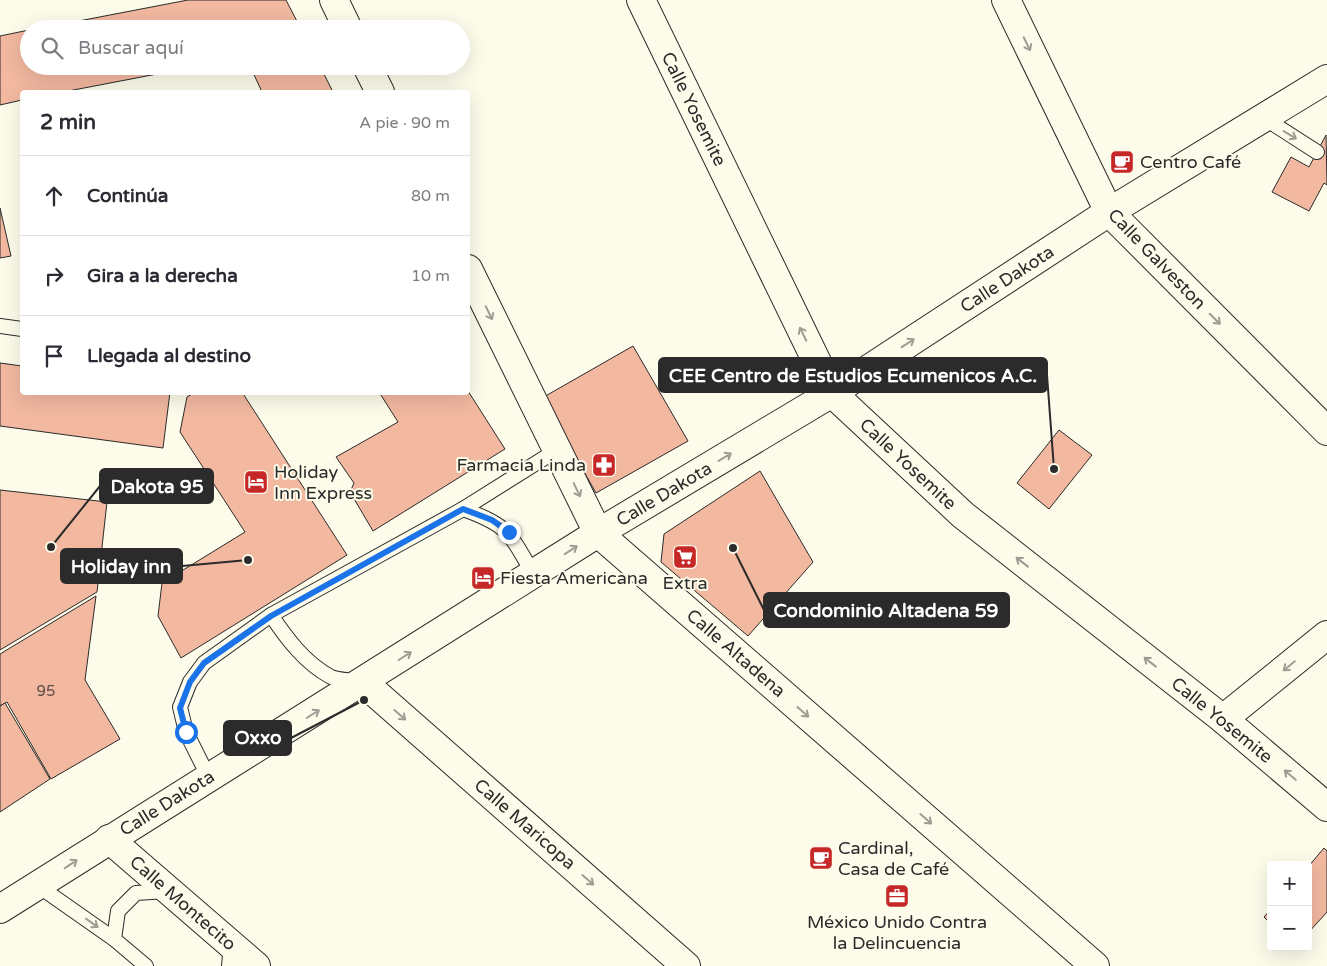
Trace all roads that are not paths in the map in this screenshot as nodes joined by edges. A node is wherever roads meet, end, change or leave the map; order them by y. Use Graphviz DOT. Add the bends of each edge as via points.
graph roads {
  1 [pos="334,0"];
  2 [pos="641,0"];
  3 [pos="1006,0"];
  4 [pos="344,20"];
  5 [pos="372,75"];
  6 [pos="1327,79"];
  7 [pos="379,90"];
  8 [pos="1264,118"];
  9 [pos="1317,152"];
  10 [pos="1109,212"];
  11 [pos="470,274"];
  12 [pos="0,326"];
  13 [pos="20,329"];
  14 [pos="832,393"];
  15 [pos="1327,431"];
  16 [pos="557,450"];
  17 [pos="463,509"];
  18 [pos="598,533"];
  19 [pos="534,574"];
  20 [pos="271,616"];
  21 [pos="1327,635"];
  22 [pos="364,682"];
  23 [pos="1223,719"];
  24 [pos="209,778"];
  25 [pos="1327,807"];
  26 [pos="109,839"];
  27 [pos="37,885"];
  28 [pos="168,891"];
  29 [pos="0,909"];
  30 [pos="114,939"];
  31 [pos="230,955"];
  32 [pos="146,966"];
  33 [pos="256,966"];
  34 [pos="686,966"];
  35 [pos="1095,966"];
  1 -- 4 [label="street"];
  14 -- 2 [label="street, Calle Yosemite, one-way"];
  3 -- 10 [label="street, Calle Galveston, one-way"];
  5 -- 7 [label="street"];
  6 -- 8 [label="street, Calle Dakota"];
  8 -- 9 [label="lane, one-way"];
  8 -- 10 [label="street, Calle Dakota"];
  14 -- 10 [label="street, Calle Dakota, one-way"];
  10 -- 15 [label="street, Calle Galveston, one-way"];
  11 -- 16 [label="street, Calle Altadena, one-way"];
  12 -- 13 [label="lane"];
  18 -- 14 [label="street, Calle Dakota, one-way"];
  23 -- 14 [label="street, Calle Yosemite, one-way" via="963,515"];
  16 -- 17 [label="lane"];
  16 -- 18 [label="street, Calle Altadena, one-way"];
  17 -- 19 [label="lane" via="492,520 509,532"];
  17 -- 20 [label="lane"];
  19 -- 18 [label="street, Calle Dakota, one-way"];
  18 -- 35 [label="street, Calle Altadena, one-way"];
  22 -- 19 [label="street, Calle Dakota, one-way"];
  20 -- 22 [label="lane" via="288,642 313,664 332,677"];
  20 -- 24 [label="lane" via="204,663 190,682 180,708 186,732"];
  21 -- 23 [label="street, one-way"];
  24 -- 22 [label="street, Calle Dakota, one-way"];
  22 -- 34 [label="street, Calle Maricopa, one-way"];
  25 -- 23 [label="street, Calle Yosemite, one-way"];
  24 -- 26 [label="street, Calle Dakota"];
  27 -- 26 [label="street, Calle Dakota, one-way"];
  26 -- 28 [label="street, Calle Montecito"];
  27 -- 29 [label="street, Calle Dakota"];
  27 -- 30 [label="lane, one-way"];
  28 -- 30 [label="lane" via="136,893 118,911"];
  28 -- 31 [label="street, Calle Montecito"];
  30 -- 32 [label="lane"];
  31 -- 33 [label="street, Calle Montecito"];
}
